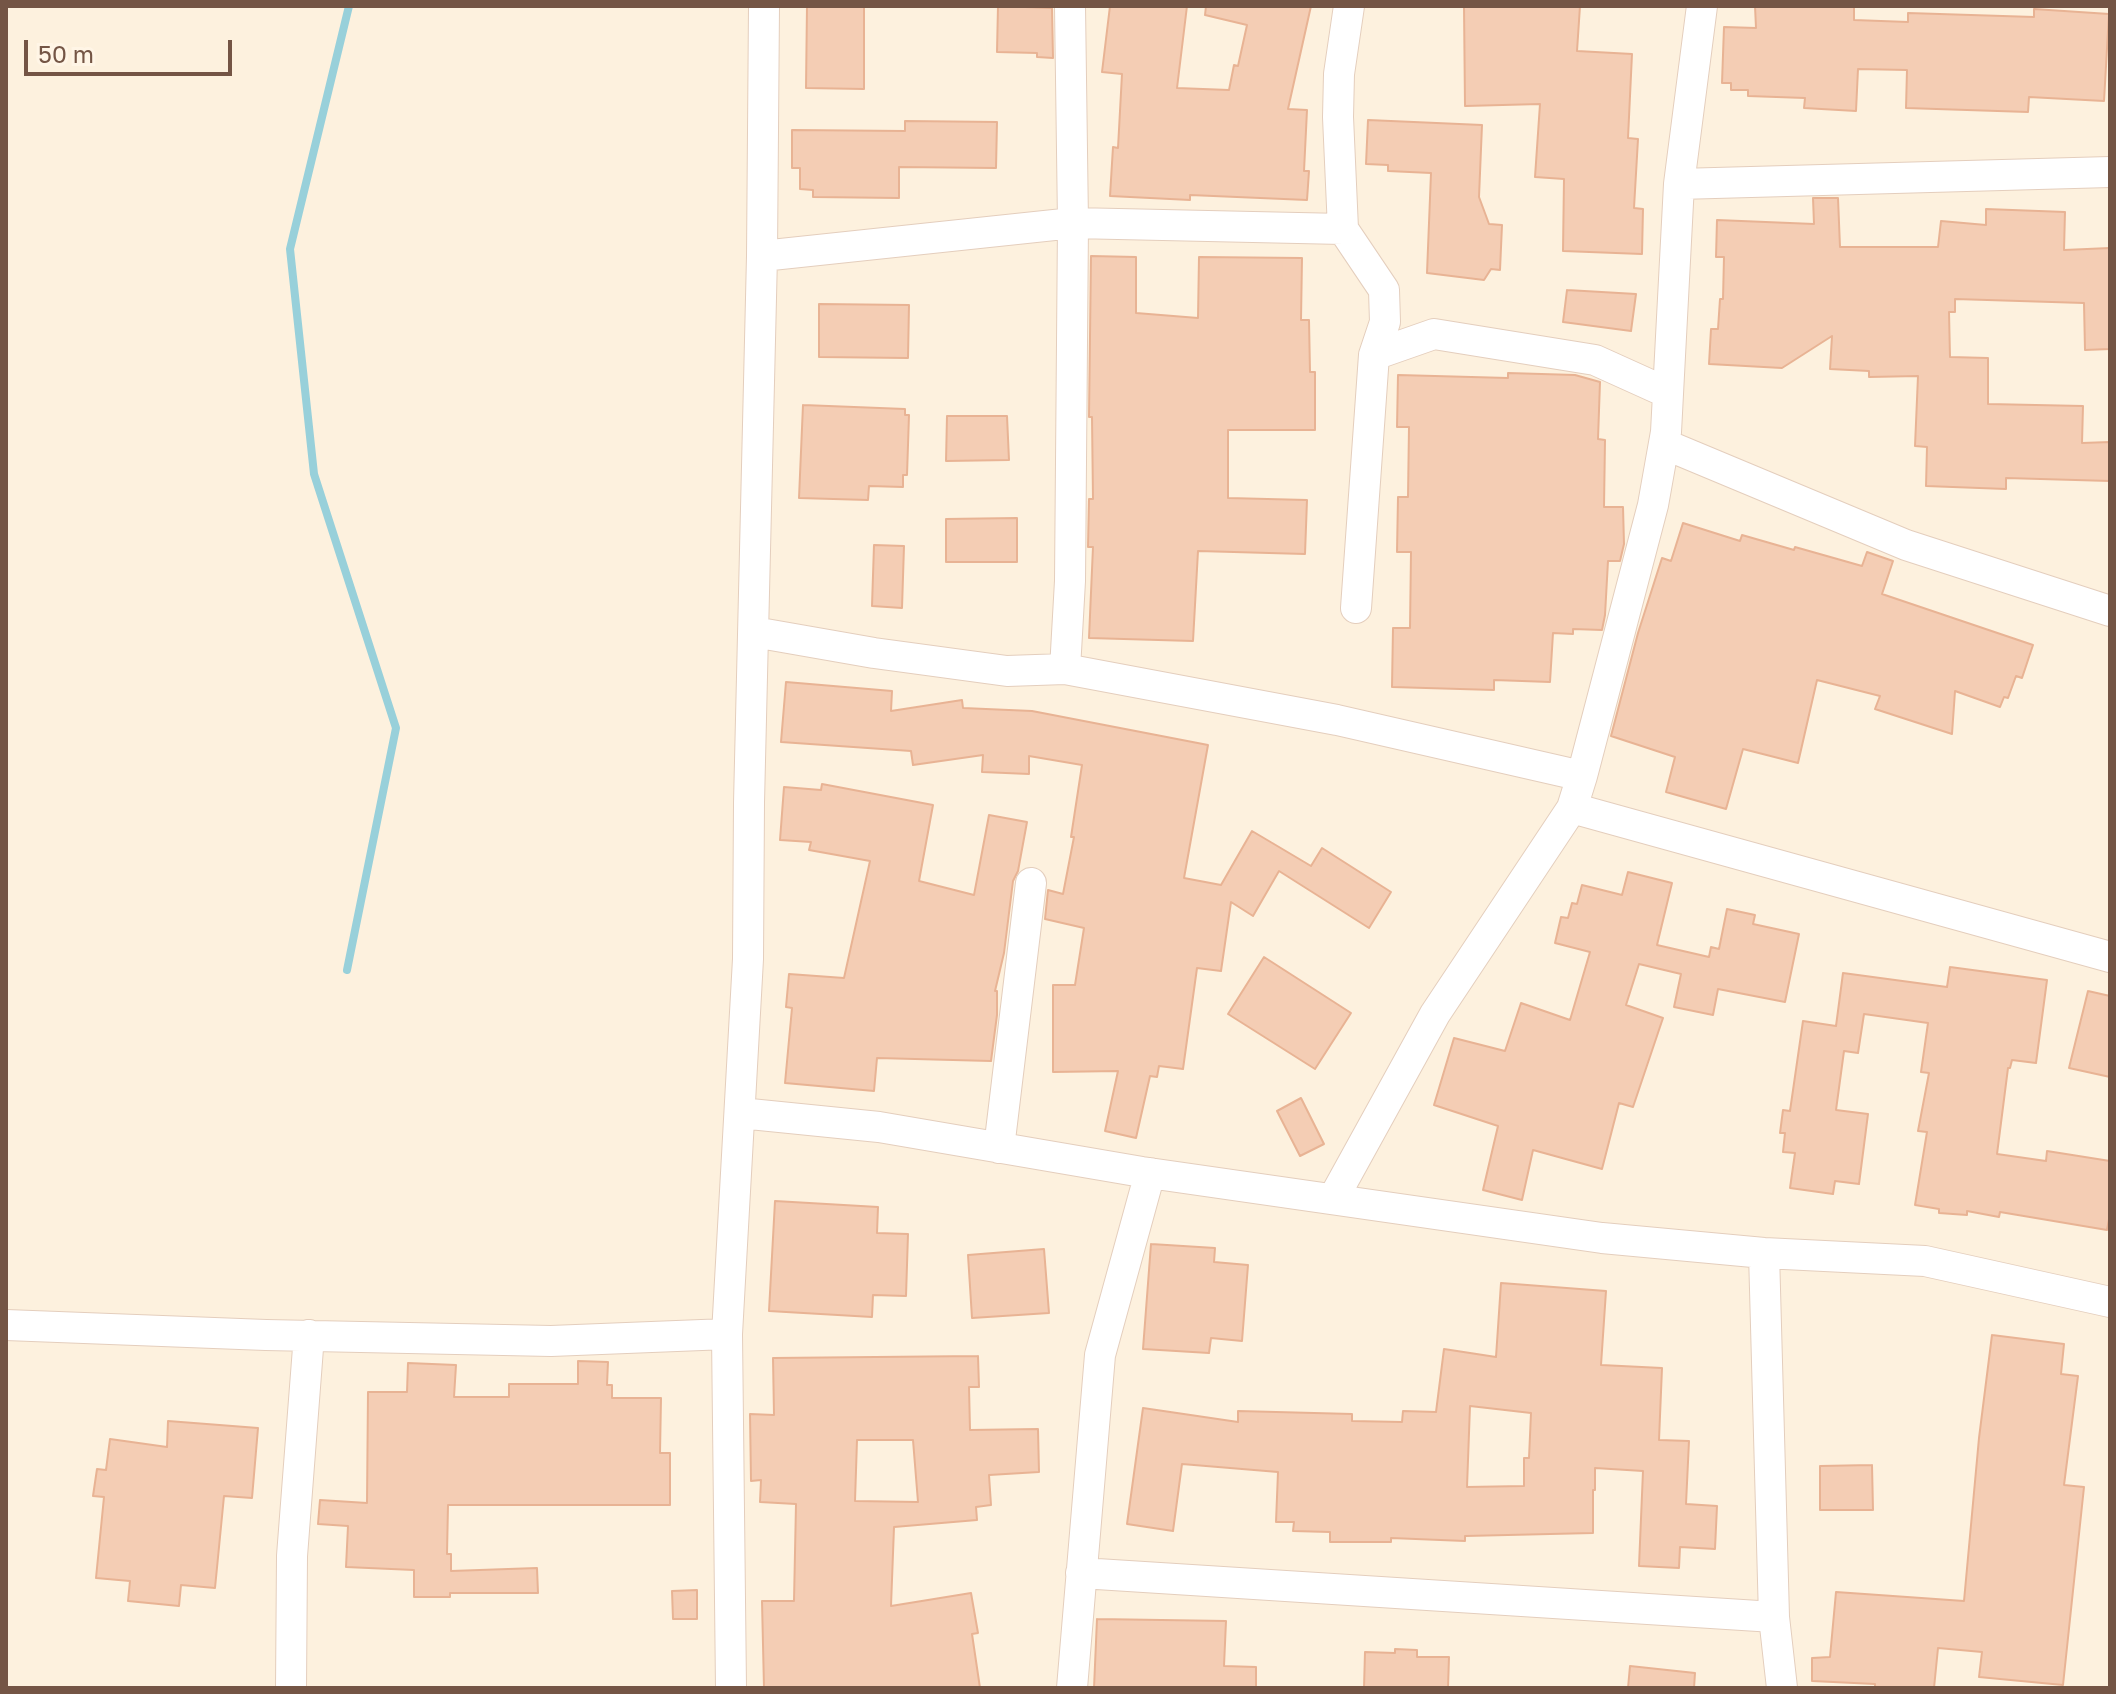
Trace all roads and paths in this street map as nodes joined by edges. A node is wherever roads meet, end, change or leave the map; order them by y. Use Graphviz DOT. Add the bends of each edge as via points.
graph roads {
  1 [pos="764,6"];
  2 [pos="1070,6"];
  3 [pos="1349,6"];
  4 [pos="1702,6"];
  5 [pos="2110,172"];
  6 [pos="1679,184"];
  7 [pos="1073,223"];
  8 [pos="1343,229"];
  9 [pos="762,256"];
  10 [pos="1374,355"];
  11 [pos="1668,393"];
  12 [pos="1664,444"];
  13 [pos="1356,608"];
  14 [pos="2110,611"];
  15 [pos="754,632"];
  16 [pos="1065,669"];
  17 [pos="1582,776"];
  18 [pos="1572,808"];
  19 [pos="1031,883"];
  20 [pos="2110,957"];
  21 [pos="740,1113"];
  22 [pos="999,1148"];
  23 [pos="1150,1173"];
  24 [pos="1333,1199"];
  25 [pos="1764,1253"];
  26 [pos="2110,1302"];
  27 [pos="6,1325"];
  28 [pos="727,1334"];
  29 [pos="309,1335"];
  30 [pos="1081,1573"];
  31 [pos="1774,1617"];
  32 [pos="291,1688"];
  33 [pos="731,1688"];
  34 [pos="1072,1688"];
  35 [pos="1782,1688"];
  1 -- 9 [label="street"];
  2 -- 7 [label="street"];
  3 -- 8 [label="street" via="1339,88"];
  4 -- 6 [label="street"];
  5 -- 6 [label="street"];
  6 -- 11 [label="street"];
  7 -- 8 [label="street"];
  7 -- 9 [label="street"];
  7 -- 16 [label="street"];
  8 -- 10 [label="street" via="1384,290 1385,322"];
  9 -- 15 [label="street"];
  10 -- 11 [label="street" via="1434,334 1595,360"];
  10 -- 13 [label="street"];
  11 -- 12 [label="street"];
  12 -- 14 [label="street" via="1906,545"];
  12 -- 17 [label="street"];
  15 -- 16 [label="street" via="1007,671"];
  15 -- 21 [label="street"];
  16 -- 17 [label="street" via="1352,723"];
  17 -- 18 [label="street"];
  18 -- 20 [label="street"];
  18 -- 24 [label="street" via="1435,1014"];
  19 -- 22 [label="street"];
  21 -- 22 [label="street" via="879,1127"];
  21 -- 28 [label="street"];
  22 -- 23 [label="street"];
  23 -- 24 [label="street"];
  23 -- 30 [label="street" via="1100,1355"];
  24 -- 25 [label="street" via="1602,1238"];
  25 -- 26 [label="street" via="1925,1261"];
  25 -- 31 [label="street"];
  27 -- 29 [label="street"];
  28 -- 29 [label="street" via="551,1341"];
  28 -- 33 [label="street"];
  29 -- 32 [label="street" via="292,1556"];
  30 -- 31 [label="street"];
  30 -- 34 [label="street"];
  31 -- 35 [label="street"];
}
